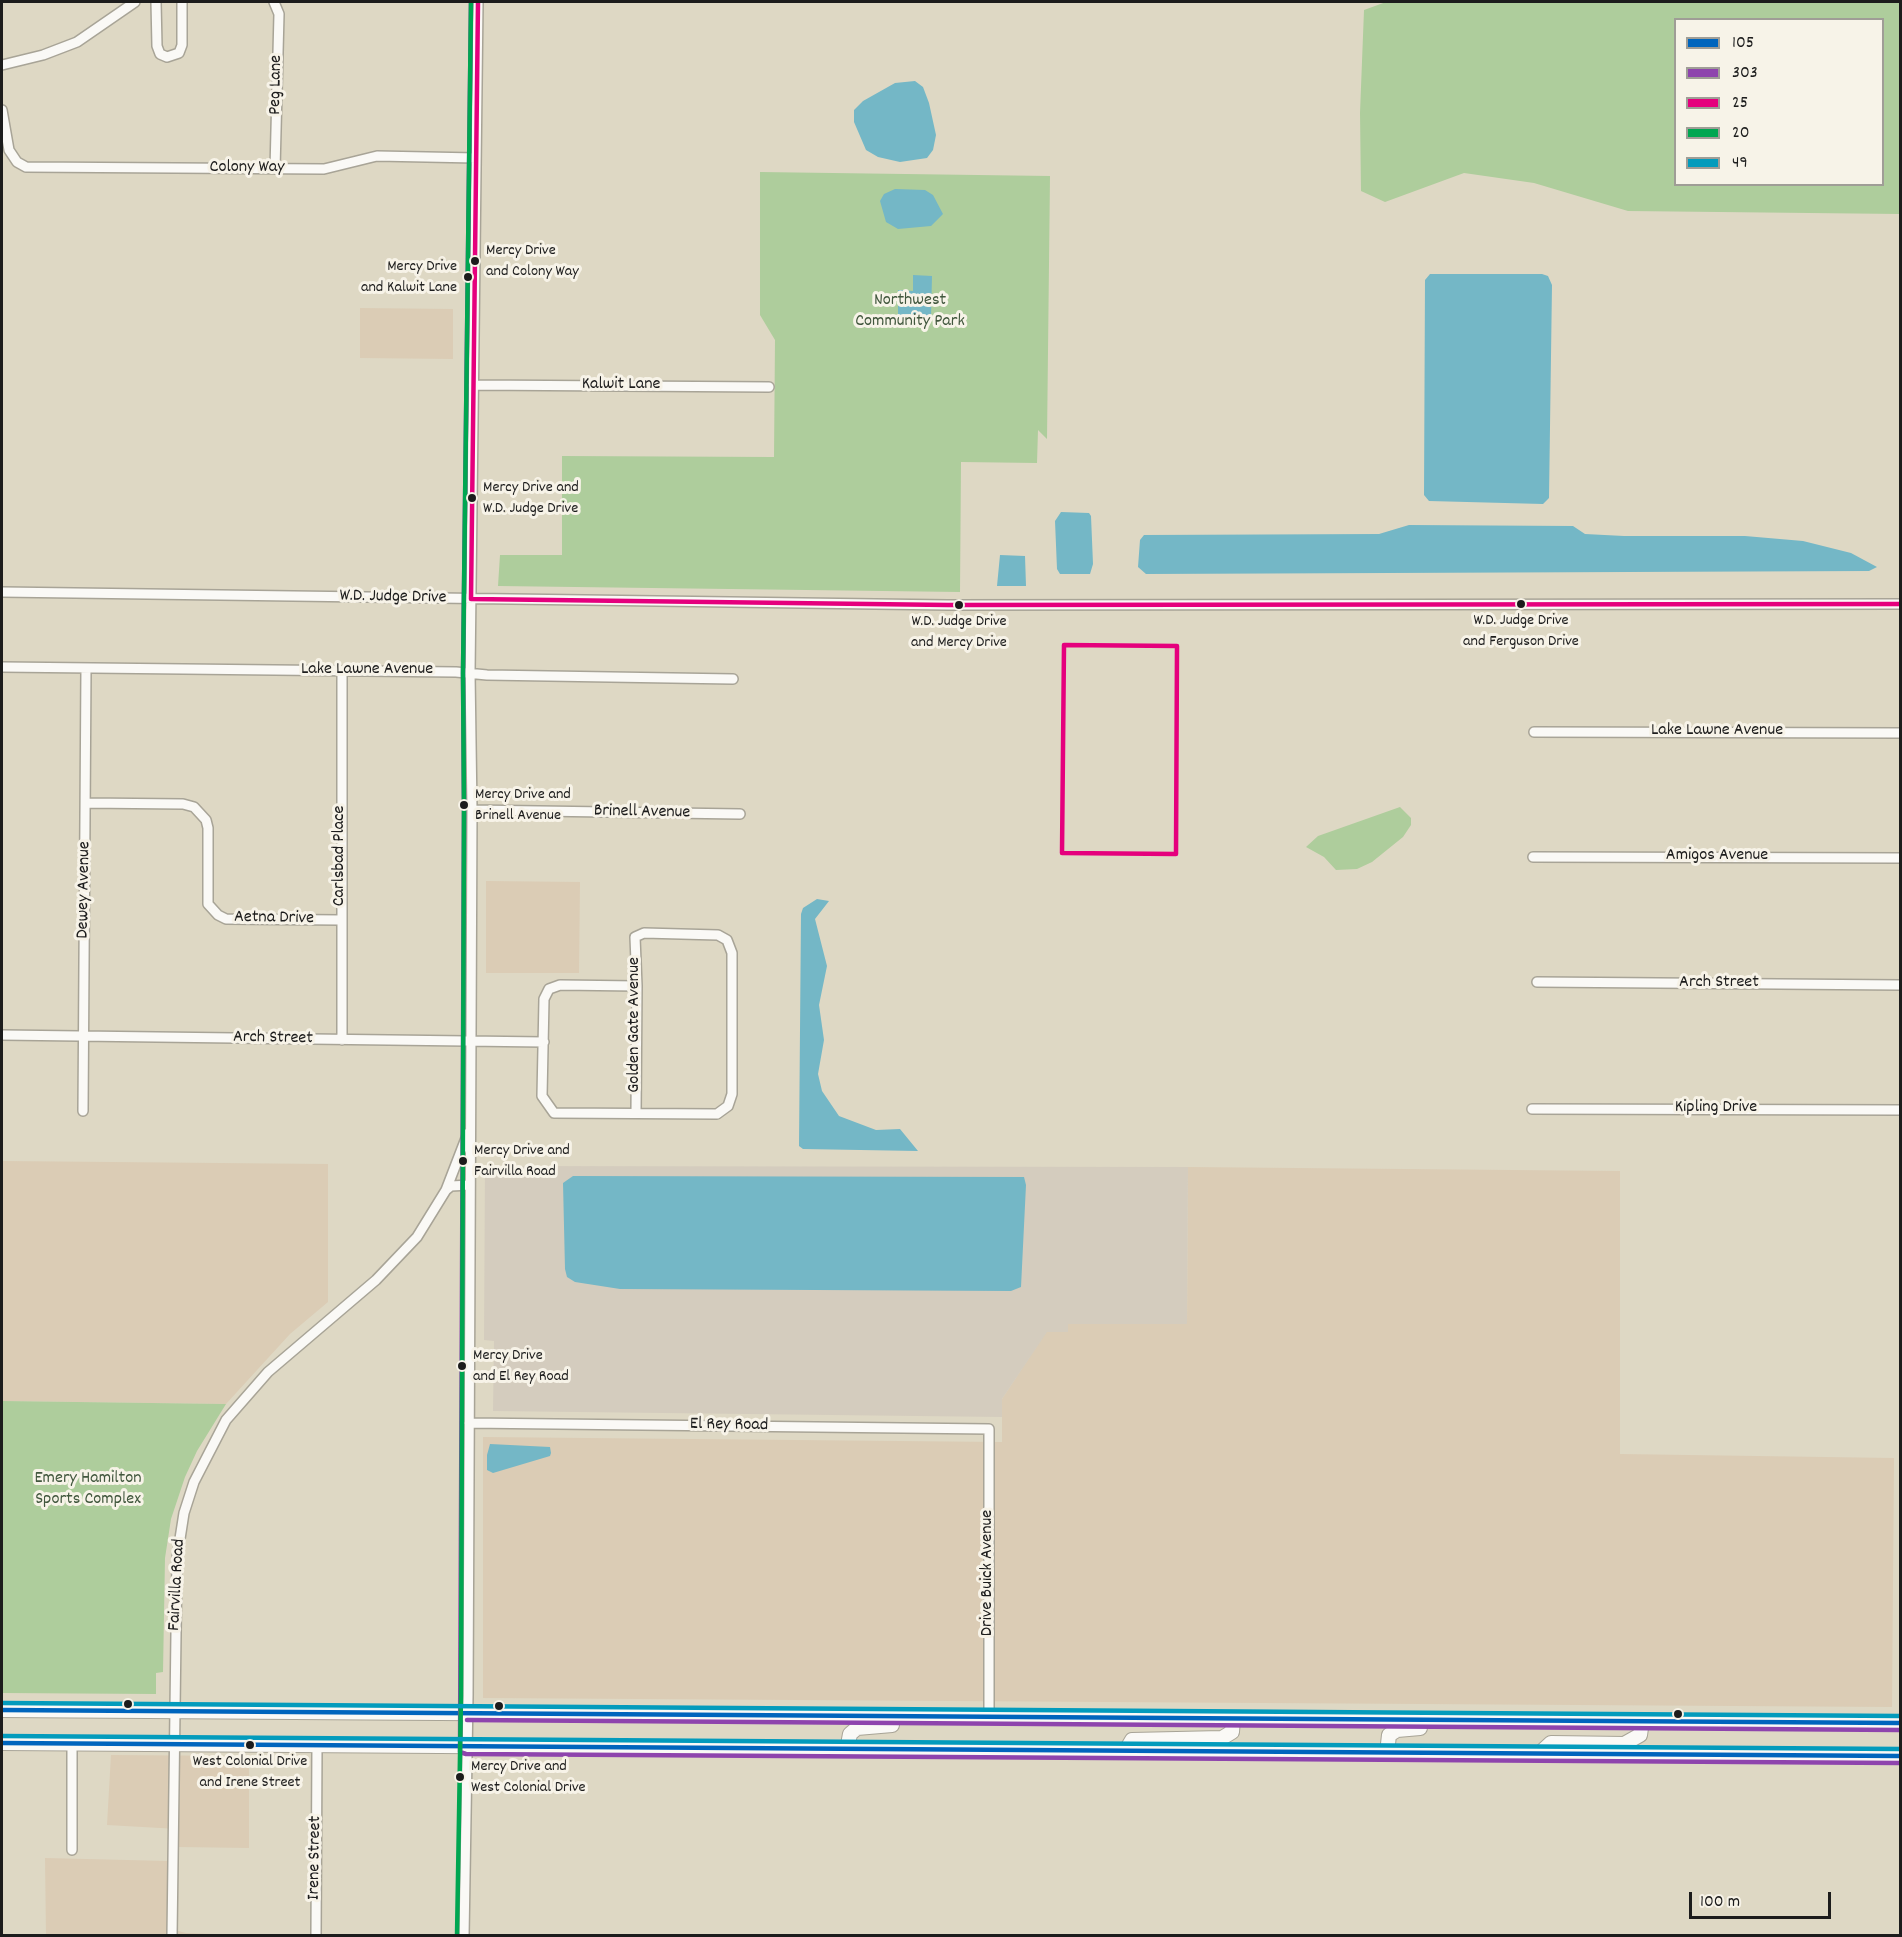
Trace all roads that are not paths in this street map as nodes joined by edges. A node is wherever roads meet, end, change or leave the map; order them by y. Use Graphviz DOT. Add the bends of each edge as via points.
graph roads {
  1 [pos="135,2"];
  2 [pos="156,2"];
  3 [pos="182,2"];
  4 [pos="273,2"];
  5 [pos="478,2"];
  6 [pos="2,65"];
  7 [pos="2,110"];
  8 [pos="476,158"];
  9 [pos="275,170"];
  10 [pos="473,385"];
  11 [pos="769,387"];
  12 [pos="2,592"];
  13 [pos="471,599"];
  14 [pos="1900,604"];
  15 [pos="2,667"];
  16 [pos="86,668"];
  17 [pos="342,671"];
  18 [pos="470,673"];
  19 [pos="733,679"];
  20 [pos="1534,732"];
  21 [pos="1900,733"];
  22 [pos="86,803"];
  23 [pos="472,810"];
  24 [pos="740,814"];
  25 [pos="1533,856"];
  26 [pos="1900,858"];
  27 [pos="340,920"];
  28 [pos="1537,982"];
  29 [pos="1900,985"];
  30 [pos="637,986"];
  31 [pos="2,1035"];
  32 [pos="84,1035"];
  33 [pos="342,1040"];
  34 [pos="470,1041"];
  35 [pos="543,1042"];
  36 [pos="1532,1108"];
  37 [pos="1900,1110"];
  38 [pos="83,1112"];
  39 [pos="636,1113"];
  40 [pos="470,1128"];
  41 [pos="470,1185"];
  42 [pos="446,1190"];
  43 [pos="468,1423"];
  44 [pos="989,1429"];
  45 [pos="2,1710"];
  46 [pos="174,1711"];
  47 [pos="467,1713"];
  48 [pos="960,1717"];
  49 [pos="989,1717"];
  50 [pos="1233,1719"];
  51 [pos="1492,1720"];
  52 [pos="1642,1722"];
  53 [pos="1900,1723"];
  54 [pos="2,1743"];
  55 [pos="72,1744"];
  56 [pos="174,1744"];
  57 [pos="317,1745"];
  58 [pos="466,1747"];
  59 [pos="847,1750"];
  60 [pos="1125,1752"];
  61 [pos="1387,1753"];
  62 [pos="1539,1754"];
  63 [pos="1900,1756"];
  64 [pos="72,1850"];
  65 [pos="172,1935"];
  66 [pos="316,1935"];
  67 [pos="464,1935"];
  1 -- 6 [label="street" via="77,42"];
  2 -- 3 [label="street" via="157,46 160,54 167,57 179,53 182,45"];
  4 -- 9 [label="street, Peg Lane" via="279,14"];
  5 -- 8 [label="street"];
  7 -- 9 [label="street, Colony Way" via="9,150 26,167"];
  8 -- 9 [label="street, Colony Way" via="377,156 324,169"];
  8 -- 10 [label="street"];
  10 -- 11 [label="street, Kalwit Lane"];
  10 -- 13 [label="street"];
  12 -- 13 [label="street, W.D. Judge Drive"];
  13 -- 14 [label="street, W.D. Judge Drive" via="948,605"];
  13 -- 18 [label="street"];
  15 -- 16 [label="street, Lake Lawne Avenue"];
  16 -- 17 [label="street, Lake Lawne Avenue"];
  16 -- 22 [label="street, Dewey Avenue"];
  17 -- 18 [label="street, Lake Lawne Avenue"];
  17 -- 27 [label="street, Carlsbad Place"];
  18 -- 19 [label="street, Lake Lawne Avenue"];
  18 -- 23 [label="street"];
  20 -- 21 [label="street, Lake Lawne Avenue"];
  22 -- 27 [label="street, Aetna Drive" via="194,807 206,820 208,904 218,915 234,920"];
  22 -- 32 [label="street, Dewey Avenue"];
  23 -- 24 [label="street, Brinell Avenue"];
  23 -- 34 [label="street"];
  25 -- 26 [label="street, Amigos Avenue"];
  27 -- 33 [label="street, Carlsbad Place"];
  28 -- 29 [label="street, Arch Street"];
  30 -- 35 [label="street" via="560,985 549,989 544,999"];
  30 -- 39 [label="street, Golden Gate Avenue"];
  30 -- 39 [label="street, Golden Gate Avenue" via="635,937 644,933 718,935 727,940 732,953 732,1094 728,1106 717,1114"];
  31 -- 32 [label="street, Arch Street"];
  32 -- 33 [label="street, Arch Street"];
  32 -- 38 [label="street, Dewey Avenue"];
  33 -- 34 [label="street, Arch Street"];
  34 -- 35 [label="street, Arch Street"];
  34 -- 40 [label="street"];
  35 -- 39 [label="street" via="542,1096 554,1113"];
  36 -- 37 [label="street, Kipling Drive"];
  40 -- 41 [label="street"];
  40 -- 42 [label="street, Fairvilla Road"];
  41 -- 42 [label="street"];
  41 -- 43 [label="street"];
  42 -- 46 [label="street, Fairvilla Road" via="417,1237 384,1271 260,1380 226,1420 207,1454 184,1514 177,1558"];
  43 -- 44 [label="street, El Rey Road"];
  43 -- 47 [label="street"];
  44 -- 49 [label="street, Drive Buick Avenue"];
  45 -- 46 [label="highway"];
  46 -- 47 [label="highway"];
  46 -- 56 [label="street, Fairvilla Road"];
  47 -- 48 [label="highway"];
  47 -- 58 [label="street"];
  48 -- 49 [label="highway"];
  48 -- 59 [label="highway" via="946,1725 857,1728 850,1734"];
  49 -- 50 [label="highway"];
  50 -- 51 [label="highway"];
  50 -- 60 [label="highway" via="1232,1732 1222,1738 1132,1740"];
  51 -- 52 [label="highway"];
  51 -- 61 [label="highway" via="1480,1728 1397,1730 1389,1735"];
  52 -- 53 [label="highway"];
  52 -- 62 [label="highway" via="1640,1735 1624,1744 1551,1743"];
  54 -- 55 [label="highway"];
  55 -- 56 [label="highway"];
  55 -- 64 [label="street"];
  56 -- 57 [label="highway"];
  56 -- 65 [label="street, Fairvilla Road"];
  57 -- 58 [label="highway"];
  57 -- 66 [label="street, Irene Street"];
  58 -- 59 [label="highway"];
  58 -- 67 [label="street"];
  59 -- 60 [label="highway"];
  60 -- 61 [label="highway"];
  61 -- 62 [label="highway"];
  62 -- 63 [label="highway"];
}
